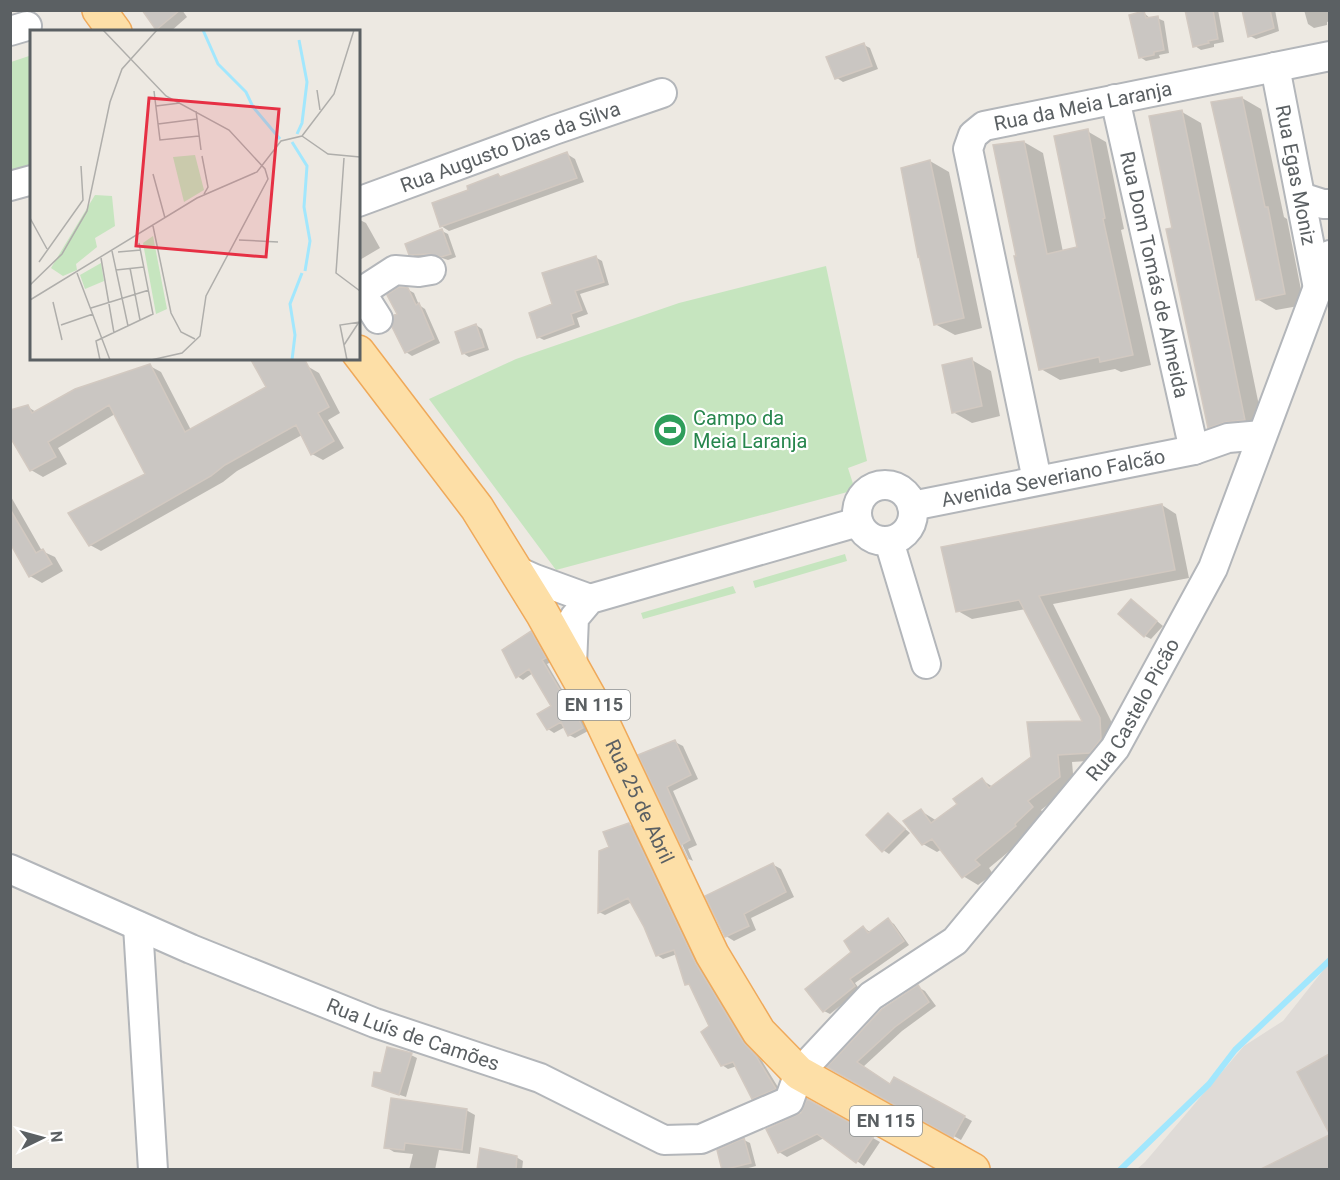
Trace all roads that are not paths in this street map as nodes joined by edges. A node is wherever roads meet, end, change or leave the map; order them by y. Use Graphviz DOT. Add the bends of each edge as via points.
graph roads {
  1 [pos="99,10"];
  2 [pos="114,30"];
  3 [pos="1329,56"];
  4 [pos="1275,67"];
  5 [pos="662,93"];
  6 [pos="1115,99"];
  7 [pos="30,181"];
  8 [pos="10,186"];
  9 [pos="1301,197"];
  10 [pos="360,201"];
  11 [pos="1329,204"];
  12 [pos="1329,255"];
  13 [pos="431,270"];
  14 [pos="1317,283"];
  15 [pos="360,293"];
  16 [pos="378,319"];
  17 [pos="360,355"];
  18 [pos="1262,435"];
  19 [pos="1194,450"];
  20 [pos="1249,469"];
  21 [pos="1036,480"];
  22 [pos="912,506"];
  23 [pos="858,522"];
  24 [pos="889,540"];
  25 [pos="516,570"];
  26 [pos="581,604"];
  27 [pos="542,613"];
  28 [pos="926,664"];
  29 [pos="572,665"];
  30 [pos="10,869"];
  31 [pos="138,926"];
  32 [pos="799,1073"];
  33 [pos="153,1170"];
  34 [pos="973,1170"];
  1 -- 2 [label="main road"];
  3 -- 4 [label="street, Rua da Meia Laranja"];
  4 -- 6 [label="street, Rua da Meia Laranja"];
  4 -- 9 [label="street, Rua Egas Moniz"];
  5 -- 10 [label="street, Rua Augusto Dias da Silva"];
  6 -- 19 [label="street, Rua Dom Tomás de Almeida"];
  6 -- 21 [label="street, Rua da Meia Laranja" via="984,126 973,135 968,149"];
  7 -- 8 [label="street"];
  9 -- 11 [label="street"];
  9 -- 14 [label="street, Rua Egas Moniz"];
  12 -- 14 [label="street, Rua Castelo Picão"];
  13 -- 15 [label="street" via="395,270"];
  14 -- 18 [label="street, Rua Castelo Picão"];
  15 -- 16 [label="street"];
  17 -- 25 [label="main road, Rua 25 de Abril / EN 115" via="477,508"];
  18 -- 19 [label="street, Avenida Severiano Falcão" via="1228,438"];
  18 -- 20 [label="street, Rua Castelo Picão"];
  19 -- 20 [label="street"];
  19 -- 21 [label="street, Avenida Severiano Falcão"];
  20 -- 32 [label="street, Rua Castelo Picão" via="1212,568 1115,748 955,940 871,996"];
  21 -- 22 [label="street, Avenida Severiano Falcão"];
  22 -- 23 [label="street" via="904,491 883,484 860,499"];
  22 -- 24 [label="street" via="908,529"];
  23 -- 24 [label="street" via="870,536"];
  23 -- 26 [label="street"];
  24 -- 28 [label="street"];
  25 -- 26 [label="street"];
  25 -- 27 [label="main road, Rua 25 de Abril / EN 115"];
  26 -- 27 [label="street"];
  26 -- 29 [label="street"];
  27 -- 29 [label="main road, Rua 25 de Abril / EN 115"];
  29 -- 32 [label="main road, Rua 25 de Abril / EN 115" via="718,964 759,1032"];
  30 -- 31 [label="street, Rua Luís de Camões"];
  31 -- 32 [label="street, Rua Luís de Camões" via="375,1023 540,1078 664,1140 701,1139 789,1101"];
  31 -- 33 [label="street"];
  32 -- 34 [label="main road, EN 115"];
}
